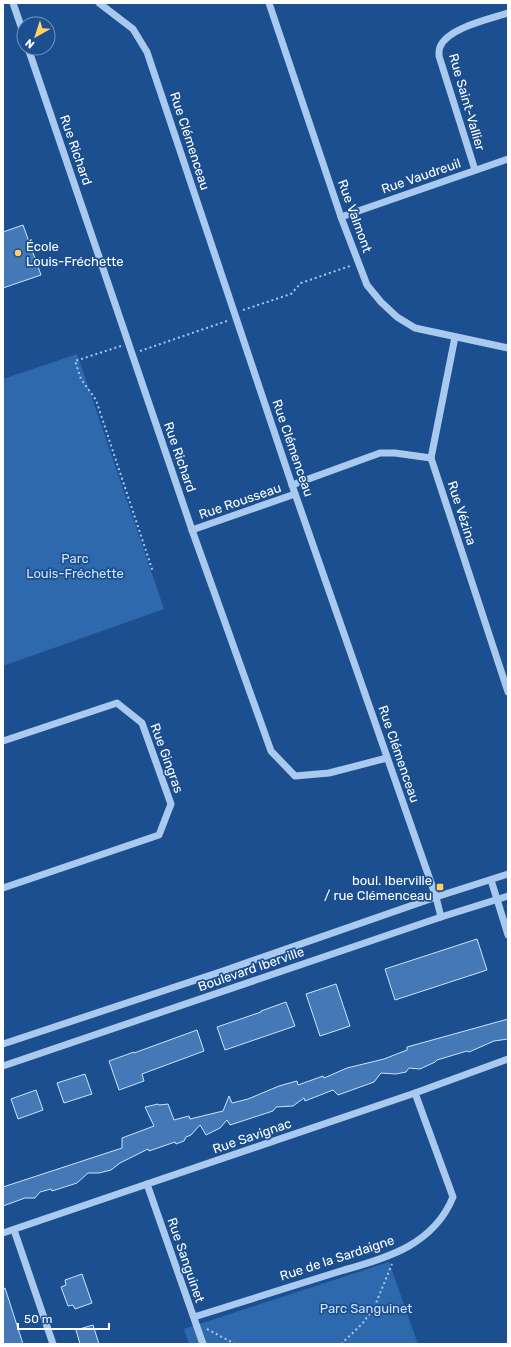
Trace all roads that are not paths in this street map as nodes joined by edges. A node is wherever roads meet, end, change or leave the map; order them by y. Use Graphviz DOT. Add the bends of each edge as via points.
graph roads {
  1 [pos="13,3"];
  2 [pos="99,3"];
  3 [pos="269,3"];
  4 [pos="508,13"];
  5 [pos="17,16"];
  6 [pos="31,56"];
  7 [pos="508,159"];
  8 [pos="475,170"];
  9 [pos="341,217"];
  10 [pos="455,337"];
  11 [pos="508,348"];
  12 [pos="431,458"];
  13 [pos="292,485"];
  14 [pos="295,494"];
  15 [pos="192,530"];
  16 [pos="508,692"];
  17 [pos="3,740"];
  18 [pos="387,758"];
  19 [pos="508,874"];
  20 [pos="491,880"];
  21 [pos="3,888"];
  22 [pos="508,896"];
  23 [pos="436,898"];
  24 [pos="497,900"];
  25 [pos="441,917"];
  26 [pos="508,935"];
  27 [pos="3,1044"];
  28 [pos="508,1059"];
  29 [pos="3,1066"];
  30 [pos="416,1093"];
  31 [pos="147,1184"];
  32 [pos="14,1230"];
  33 [pos="3,1233"];
  34 [pos="195,1320"];
  35 [pos="53,1344"];
  36 [pos="203,1344"];
  1 -- 5 [label="street"];
  2 -- 13 [label="street, Rue Clémenceau" via="133,29 147,52"];
  3 -- 9 [label="street, Rue Valmont"];
  4 -- 8 [label="street, Rue Saint-Vallier" via="459,30 448,36 440,46 439,56"];
  6 -- 15 [label="street, Rue Richard"];
  7 -- 8 [label="street, Rue Vaudreuil"];
  8 -- 9 [label="street, Rue Vaudreuil"];
  9 -- 10 [label="street, Rue Valmont" via="366,285 381,302 415,328"];
  10 -- 11 [label="street, Rue Valmont"];
  10 -- 12 [label="street, Rue Vézina"];
  12 -- 13 [label="street, Rue Rousseau" via="380,453"];
  12 -- 16 [label="street, Rue Vézina"];
  13 -- 14 [label="street, Rue Clémenceau"];
  14 -- 15 [label="street, Rue Rousseau"];
  14 -- 18 [label="street, Rue Clémenceau"];
  15 -- 18 [label="street, Rue Richard" via="271,751 295,776 329,773"];
  17 -- 21 [label="street, Rue Gingras" via="117,703 142,723 171,804 159,835"];
  18 -- 23 [label="street, Rue Clémenceau"];
  19 -- 20 [label="street, Boulevard Iberville"];
  20 -- 23 [label="street, Boulevard Iberville"];
  20 -- 24 [label="street"];
  22 -- 24 [label="street, Boulevard Iberville"];
  23 -- 25 [label="street, Rue Clémenceau"];
  23 -- 27 [label="street, Boulevard Iberville"];
  24 -- 25 [label="street, Boulevard Iberville"];
  24 -- 26 [label="street"];
  25 -- 29 [label="street, Boulevard Iberville"];
  28 -- 30 [label="street, Rue Savignac"];
  30 -- 31 [label="street, Rue Savignac"];
  30 -- 34 [label="street, Rue de la Sardaigne" via="453,1197 448,1211 423,1238 369,1263"];
  31 -- 32 [label="street, Rue Savignac"];
  31 -- 34 [label="street, Rue Sanguinet"];
  32 -- 33 [label="street, Rue Savignac"];
  32 -- 35 [label="street"];
  34 -- 36 [label="street, Rue Sanguinet"];
}
